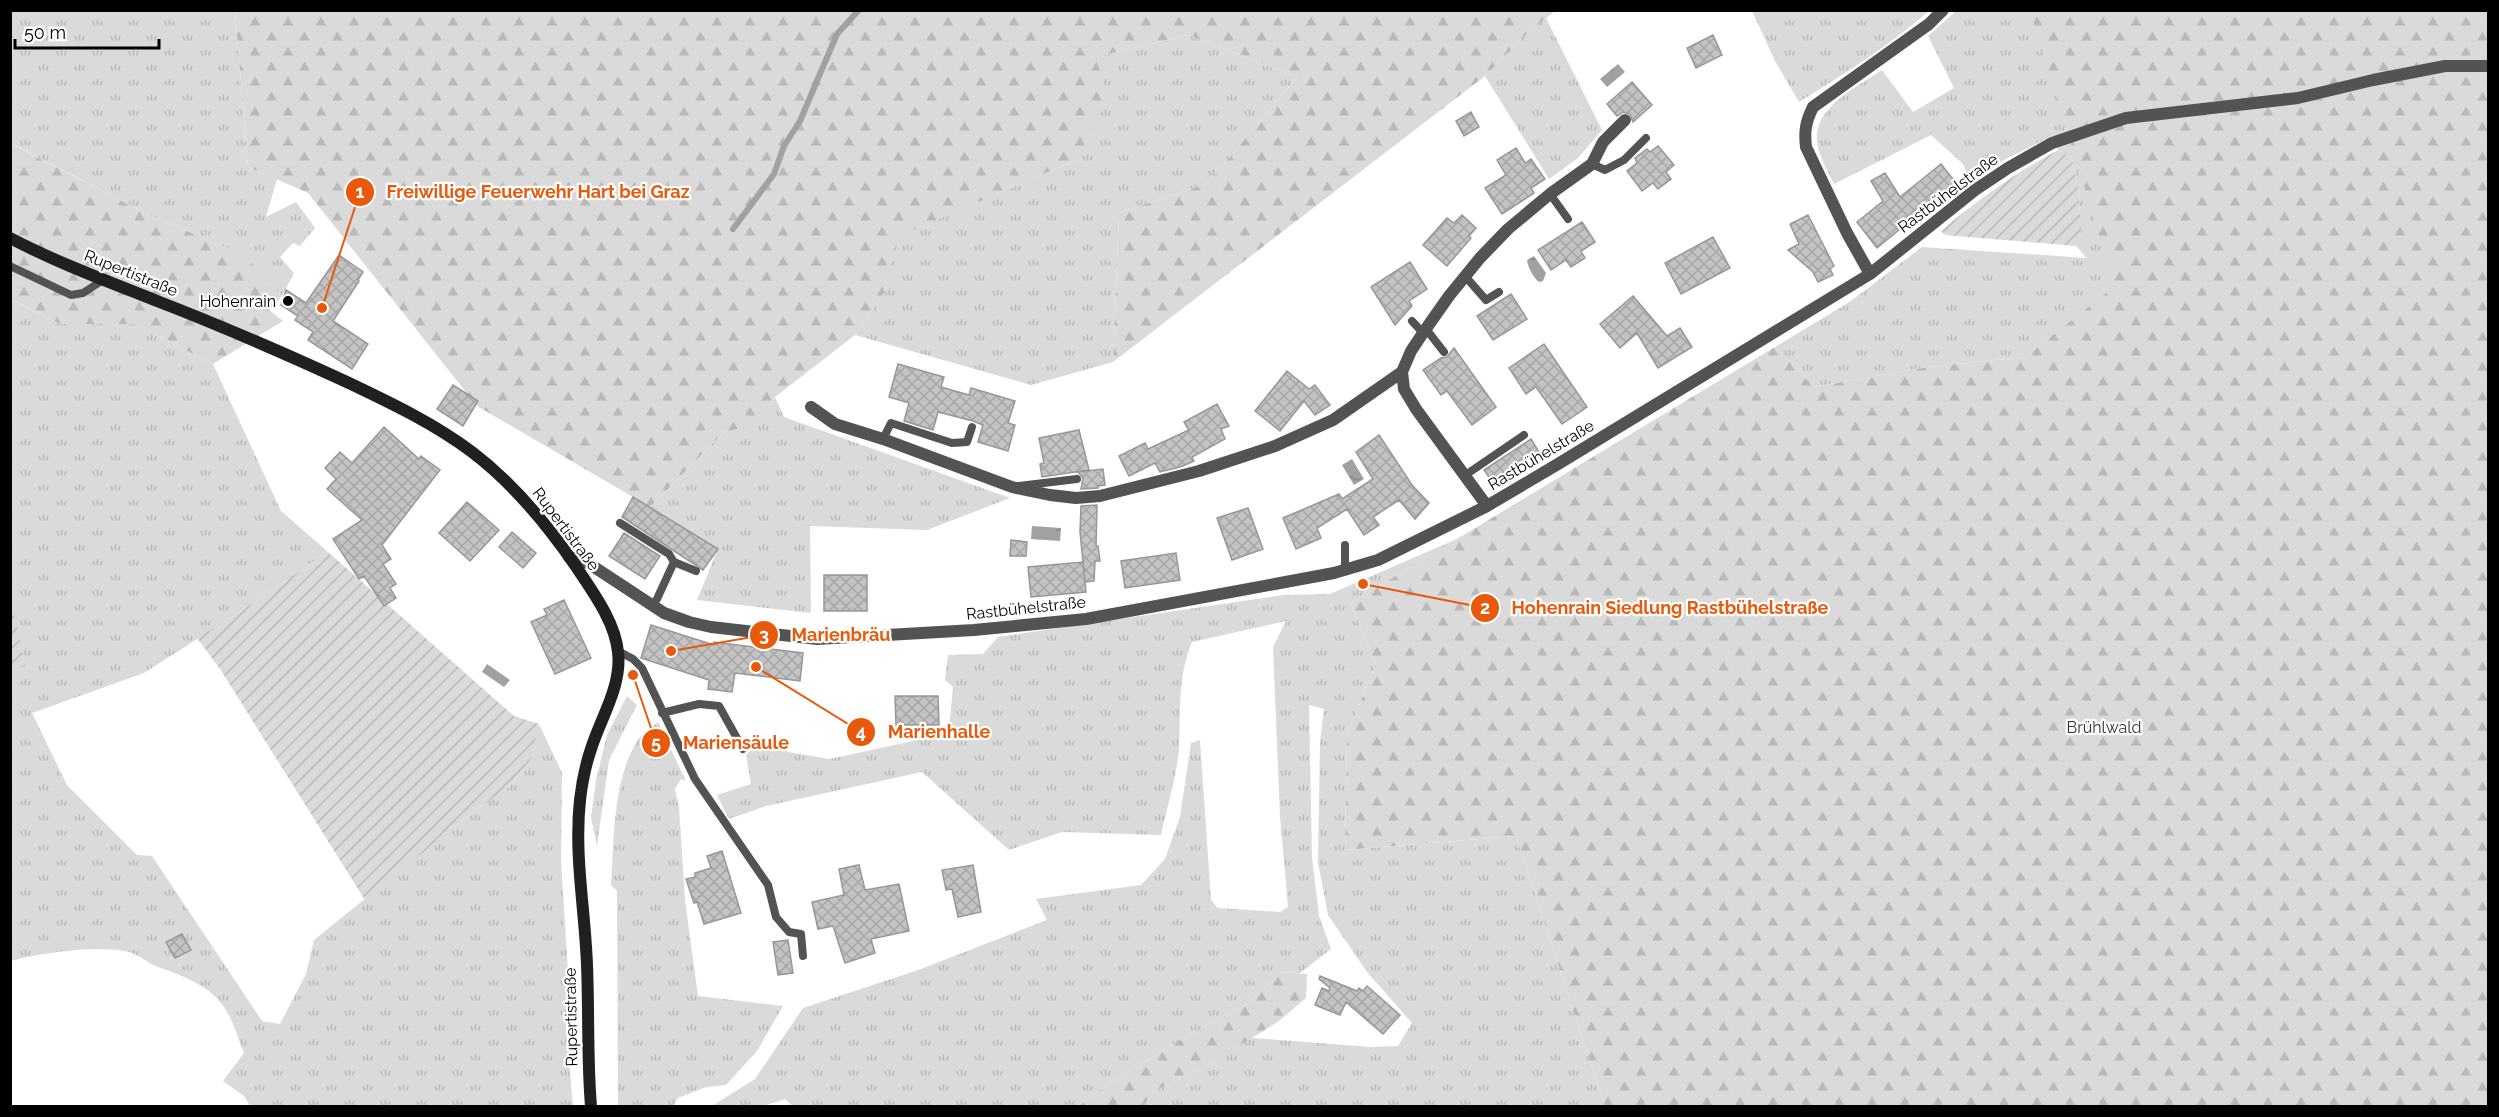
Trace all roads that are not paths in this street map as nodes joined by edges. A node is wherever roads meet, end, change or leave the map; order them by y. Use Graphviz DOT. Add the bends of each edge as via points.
graph roads {
  1 [pos="1943,10"];
  2 [pos="2488,66"];
  3 [pos="1624,120"];
  4 [pos="1646,138"];
  5 [pos="1592,164"];
  6 [pos="1550,194"];
  7 [pos="1568,219"];
  8 [pos="10,238"];
  9 [pos="10,266"];
  10 [pos="1870,274"];
  11 [pos="1465,276"];
  12 [pos="103,280"];
  13 [pos="1499,292"];
  14 [pos="1412,321"];
  15 [pos="1424,331"];
  16 [pos="1444,352"];
  17 [pos="1402,372"];
  18 [pos="811,407"];
  19 [pos="972,427"];
  20 [pos="1524,435"];
  21 [pos="884,439"];
  22 [pos="1464,476"];
  23 [pos="1077,479"];
  24 [pos="1012,487"];
  25 [pos="1486,506"];
  26 [pos="620,523"];
  27 [pos="1345,545"];
  28 [pos="569,557"];
  29 [pos="675,562"];
  30 [pos="1344,570"];
  31 [pos="696,571"];
  32 [pos="652,605"];
  33 [pos="618,651"];
  34 [pos="662,713"];
  35 [pos="743,749"];
  36 [pos="803,956"];
  37 [pos="591,1107"];
  1 -- 10 [label="street" via="1903,44 1813,106 1807,118 1806,147"];
  2 -- 10 [label="street, Rastbühelstraße" via="2445,66 2298,98 2109,123 2052,143 2008,168"];
  3 -- 5 [label="street" via="1603,142"];
  4 -- 5 [label="lane" via="1624,159 1605,170"];
  5 -- 6 [label="street"];
  6 -- 7 [label="lane"];
  6 -- 11 [label="street" via="1508,229"];
  8 -- 12 [label="main road, Rupertistraße"];
  9 -- 12 [label="lane" via="70,295 82,293"];
  10 -- 25 [label="street, Rastbühelstraße"];
  11 -- 13 [label="lane" via="1486,300"];
  11 -- 15 [label="street"];
  12 -- 28 [label="main road, Rupertistraße" via="276,350 429,424 475,454 525,499"];
  14 -- 15 [label="lane"];
  15 -- 16 [label="lane"];
  15 -- 17 [label="street"];
  17 -- 22 [label="street, Rastbühelstraße" via="1404,389"];
  17 -- 24 [label="street" via="1333,420 1275,446 1199,471 1100,496 1076,498"];
  18 -- 21 [label="street" via="834,424"];
  19 -- 21 [label="lane" via="967,442 952,443 891,423"];
  20 -- 22 [label="lane"];
  21 -- 24 [label="street"];
  22 -- 25 [label="street, Rastbühelstraße"];
  23 -- 24 [label="lane"];
  25 -- 30 [label="street, Rastbühelstraße" via="1378,561"];
  26 -- 29 [label="lane" via="669,554"];
  27 -- 30 [label="lane"];
  28 -- 32 [label="street, Rastbühelstraße" via="588,563"];
  28 -- 33 [label="main road, Rupertistraße" via="604,612"];
  29 -- 31 [label="lane"];
  29 -- 32 [label="lane"];
  30 -- 32 [label="street, Rastbühelstraße" via="1086,619 920,634 817,639 711,627 664,613"];
  33 -- 34 [label="lane" via="642,668"];
  33 -- 37 [label="main road, Rupertistraße" via="615,684 587,764 578,822"];
  34 -- 35 [label="lane" via="699,704 719,706"];
  34 -- 36 [label="lane" via="695,779 768,885 776,917 789,932 801,934"];
}
